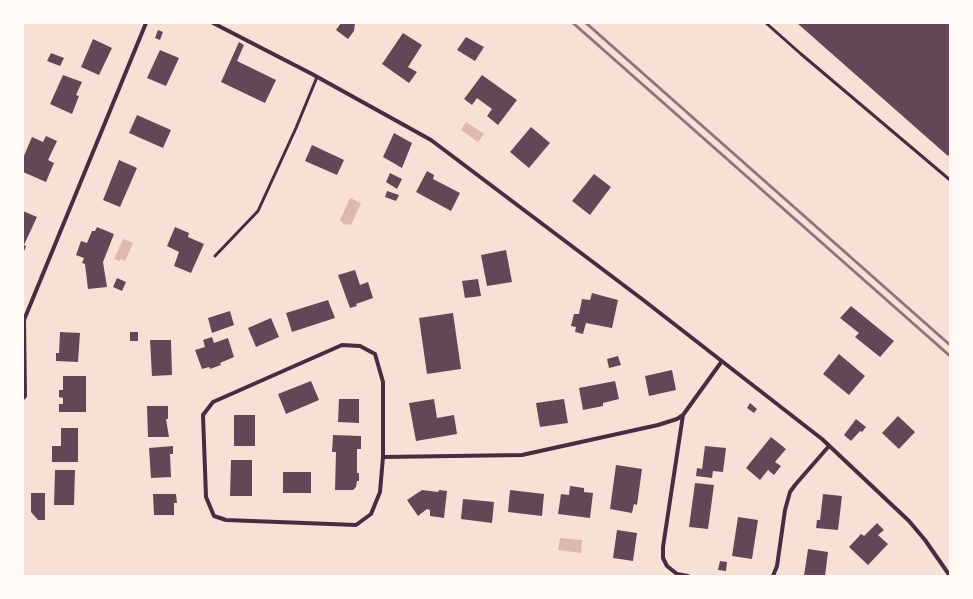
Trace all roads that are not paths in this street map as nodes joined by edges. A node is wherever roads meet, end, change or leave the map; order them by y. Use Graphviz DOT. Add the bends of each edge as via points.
graph roads {
  1 [pos="146,23"];
  2 [pos="212,23"];
  3 [pos="766,23"];
  4 [pos="317,77"];
  5 [pos="950,180"];
  6 [pos="214,256"];
  7 [pos="722,361"];
  8 [pos="23,398"];
  9 [pos="683,415"];
  10 [pos="829,446"];
  11 [pos="383,457"];
  12 [pos="688,576"];
  13 [pos="773,576"];
  14 [pos="950,576"];
  1 -- 8 [label="street" via="24,320"];
  2 -- 4 [label="street"];
  3 -- 5 [label="lane"];
  4 -- 6 [label="lane" via="258,211"];
  4 -- 7 [label="street" via="431,140"];
  7 -- 9 [label="street"];
  7 -- 10 [label="street"];
  9 -- 11 [label="street" via="668,423 522,455"];
  9 -- 12 [label="street" via="663,558 666,566 677,574"];
  10 -- 13 [label="street" via="790,492"];
  10 -- 14 [label="street" via="909,521"];
  11 -- 11 [label="street" via="380,492 370,514 356,525 226,520 214,516 206,497 203,415 213,402 335,348 342,345 360,346 375,354 383,382"];
}
